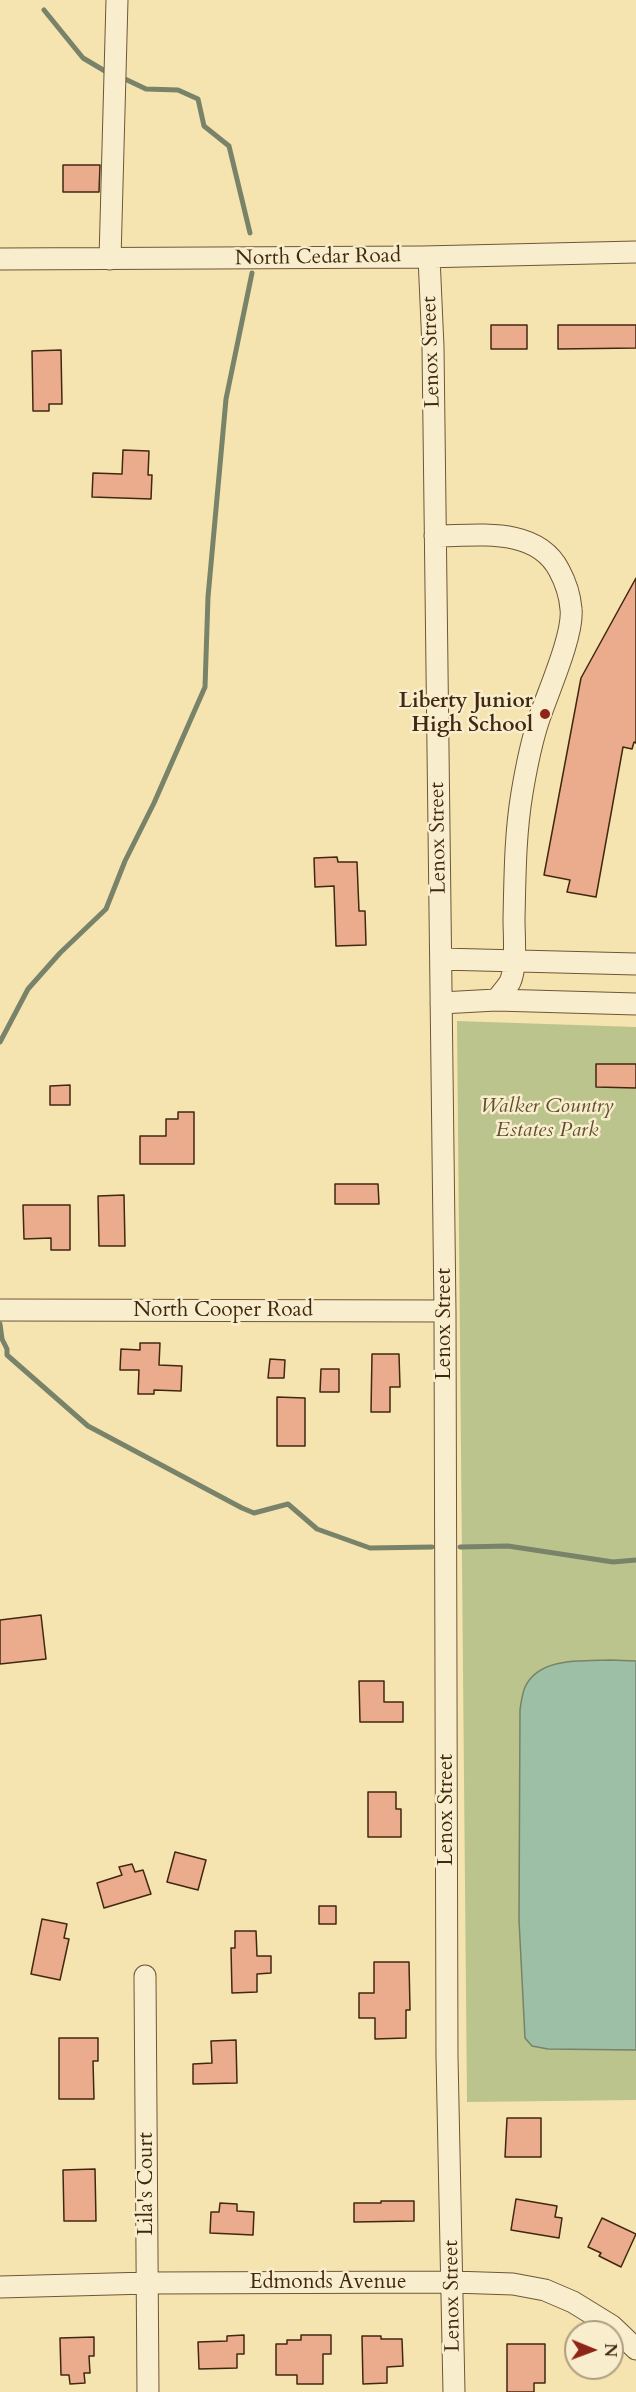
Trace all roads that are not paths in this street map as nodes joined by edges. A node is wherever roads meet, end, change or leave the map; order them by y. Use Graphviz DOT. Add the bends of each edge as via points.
graph roads {
  1 [pos="117,0"];
  2 [pos="636,252"];
  3 [pos="429,256"];
  4 [pos="0,259"];
  5 [pos="110,259"];
  6 [pos="435,536"];
  7 [pos="441,959"];
  8 [pos="513,961"];
  9 [pos="636,964"];
  10 [pos="496,1000"];
  11 [pos="441,1003"];
  12 [pos="636,1004"];
  13 [pos="0,1310"];
  14 [pos="445,1311"];
  15 [pos="145,1976"];
  16 [pos="453,2282"];
  17 [pos="148,2283"];
  18 [pos="0,2287"];
  19 [pos="636,2349"];
  20 [pos="148,2392"];
  21 [pos="454,2392"];
  1 -- 5 [label="street"];
  2 -- 3 [label="street, North Cedar Road"];
  3 -- 5 [label="street, North Cedar Road"];
  3 -- 6 [label="street, Lenox Street"];
  4 -- 5 [label="street, North Cedar Road"];
  6 -- 7 [label="street, Lenox Street"];
  6 -- 8 [label="street" via="500,536 534,545 558,568 571,610 569,631 538,723 522,791 516,838"];
  7 -- 8 [label="street"];
  7 -- 11 [label="street, Lenox Street"];
  8 -- 9 [label="street"];
  8 -- 10 [label="street" via="510,981"];
  10 -- 11 [label="street"];
  10 -- 12 [label="street"];
  11 -- 14 [label="street, Lenox Street"];
  13 -- 14 [label="street, North Cooper Road"];
  14 -- 16 [label="street, Lenox Street" via="447,2056"];
  15 -- 17 [label="street, Lila's Court"];
  16 -- 17 [label="street, Edmonds Avenue"];
  16 -- 19 [label="street, Edmonds Avenue" via="513,2284 555,2293 595,2314"];
  16 -- 21 [label="street, Lenox Street"];
  17 -- 18 [label="street, Edmonds Avenue"];
  17 -- 20 [label="street, Lila's Court"];
}
